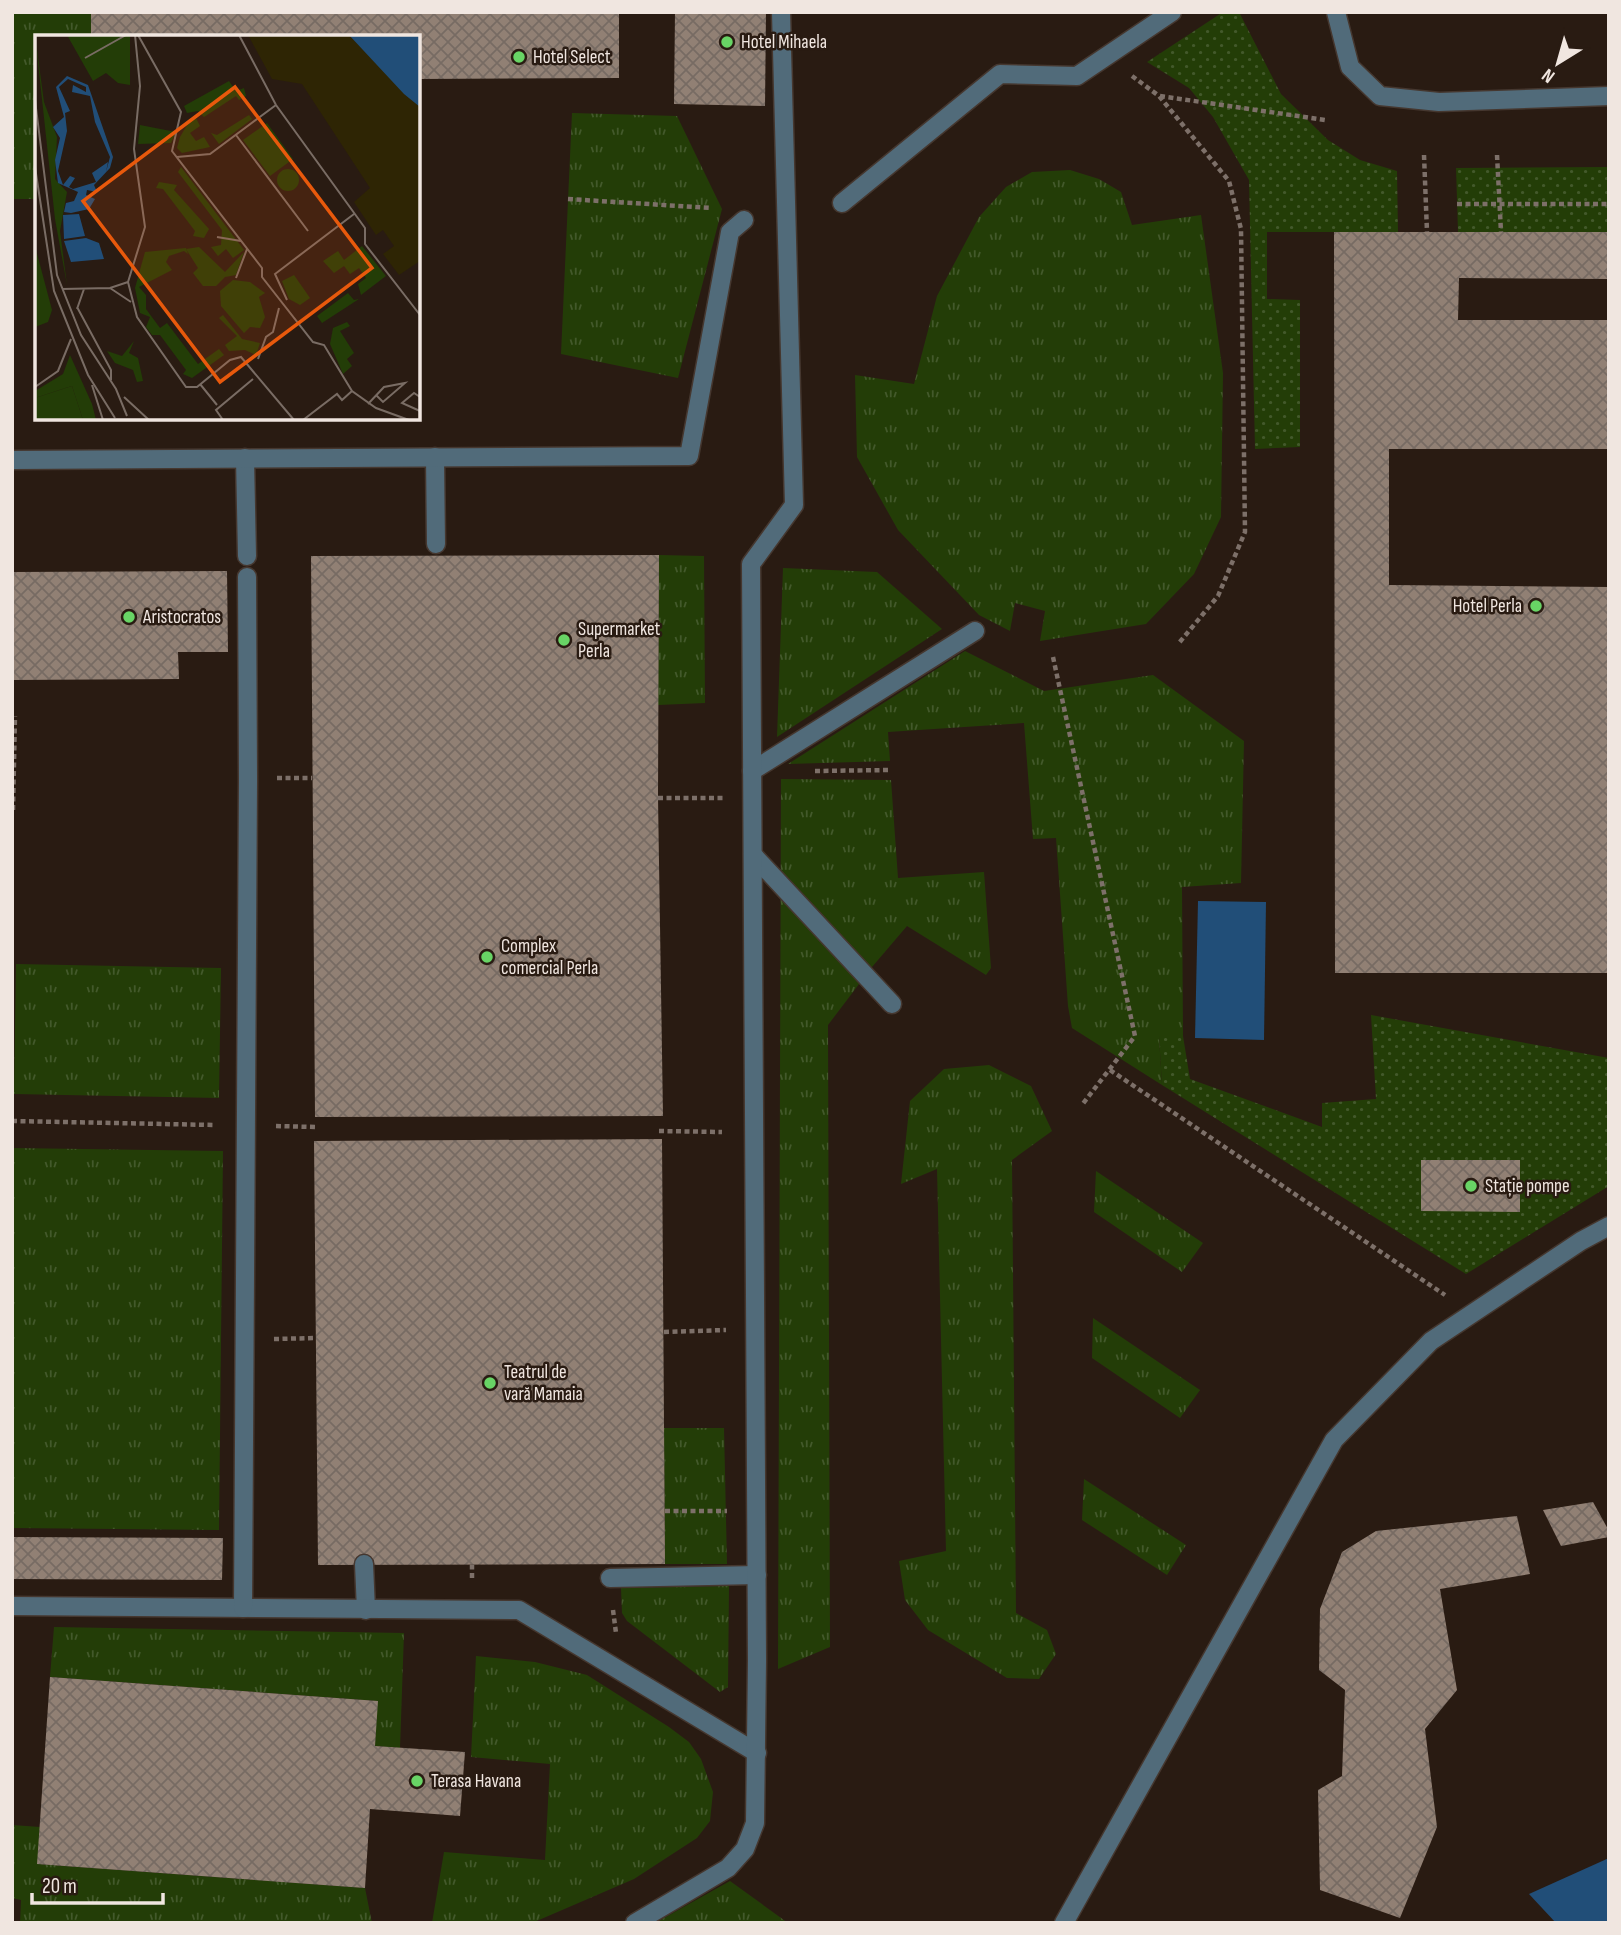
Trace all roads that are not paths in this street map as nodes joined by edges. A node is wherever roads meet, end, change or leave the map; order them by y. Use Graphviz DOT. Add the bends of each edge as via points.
graph roads {
  1 [pos="782,12"];
  2 [pos="1171,12"];
  3 [pos="1336,12"];
  4 [pos="1609,96"];
  5 [pos="842,203"];
  6 [pos="744,220"];
  7 [pos="435,457"];
  8 [pos="245,458"];
  9 [pos="12,460"];
  10 [pos="436,544"];
  11 [pos="247,556"];
  12 [pos="247,577"];
  13 [pos="975,631"];
  14 [pos="752,771"];
  15 [pos="753,855"];
  16 [pos="892,1004"];
  17 [pos="1609,1226"];
  18 [pos="364,1564"];
  19 [pos="757,1575"];
  20 [pos="610,1578"];
  21 [pos="12,1606"];
  22 [pos="243,1608"];
  23 [pos="366,1610"];
  24 [pos="757,1753"];
  25 [pos="635,1923"];
  26 [pos="1064,1923"];
  1 -- 14 [label="street" via="794,505 751,564"];
  2 -- 5 [label="street" via="1077,76 1000,74"];
  3 -- 4 [label="street" via="1350,66 1380,96 1439,102"];
  6 -- 7 [label="street" via="730,232 689,456"];
  7 -- 8 [label="street"];
  7 -- 10 [label="street"];
  8 -- 9 [label="street"];
  8 -- 11 [label="street"];
  12 -- 22 [label="street"];
  13 -- 14 [label="street"];
  14 -- 15 [label="street"];
  15 -- 16 [label="street"];
  15 -- 19 [label="street"];
  17 -- 26 [label="street" via="1431,1341 1334,1440"];
  18 -- 23 [label="street"];
  19 -- 20 [label="street"];
  19 -- 24 [label="street"];
  21 -- 22 [label="street"];
  22 -- 23 [label="street"];
  23 -- 24 [label="street" via="519,1610"];
  24 -- 25 [label="street" via="755,1823 745,1849 728,1868"];
}
